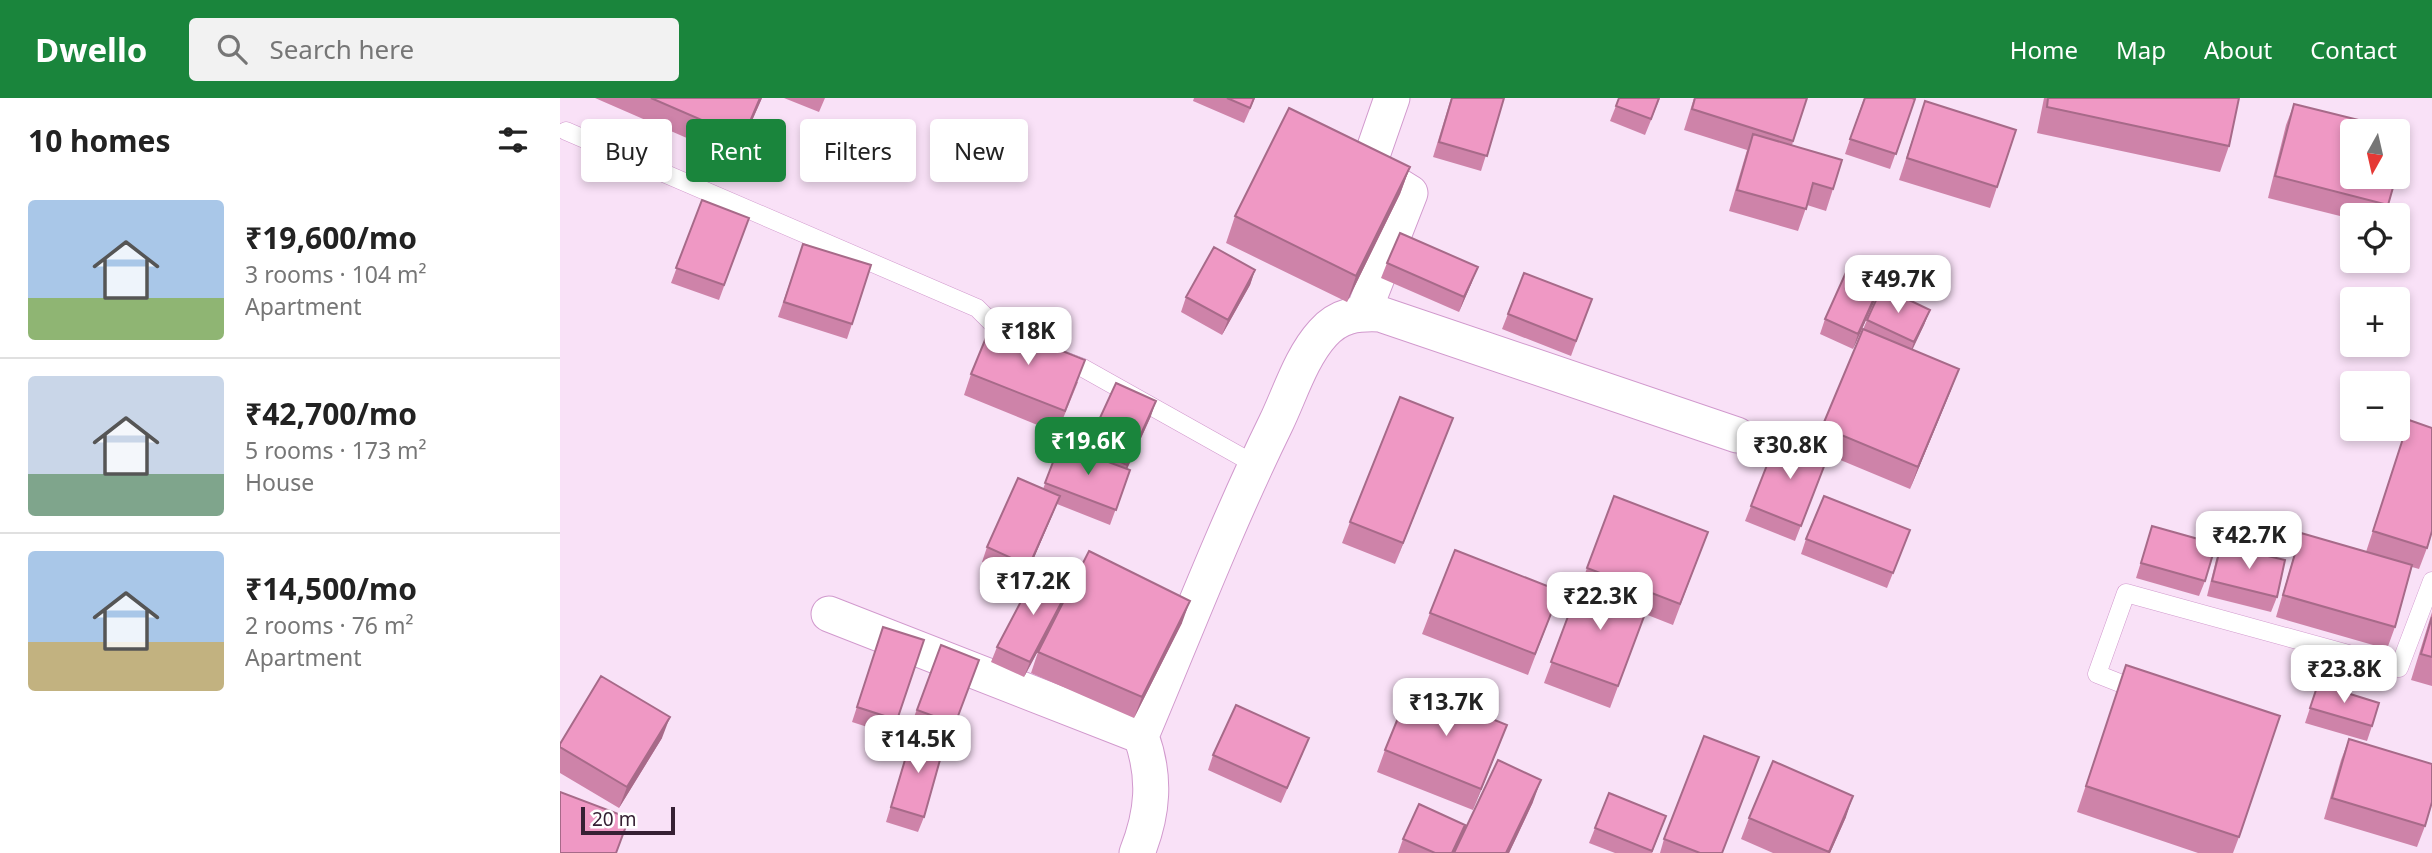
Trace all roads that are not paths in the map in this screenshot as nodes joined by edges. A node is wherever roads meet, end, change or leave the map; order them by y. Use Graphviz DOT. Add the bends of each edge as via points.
graph roads {
  1 [pos="1392,98"];
  2 [pos="566,131"];
  3 [pos="1363,313"];
  4 [pos="1737,435"];
  5 [pos="1255,465"];
  6 [pos="2432,581"];
  7 [pos="829,614"];
  8 [pos="2158,698"];
  9 [pos="1141,736"];
  10 [pos="1137,853"];
  1 -- 3 [label="street" via="1368,167 1410,193"];
  2 -- 5 [label="lane" via="977,308 1005,339 1083,368"];
  3 -- 4 [label="street" via="1380,314"];
  3 -- 5 [label="street" via="1342,317 1323,334"];
  5 -- 9 [label="street"];
  6 -- 8 [label="lane" via="2399,668 2126,593 2096,674"];
  7 -- 9 [label="street"];
  9 -- 10 [label="street" via="1153,789 1148,827"];
}
